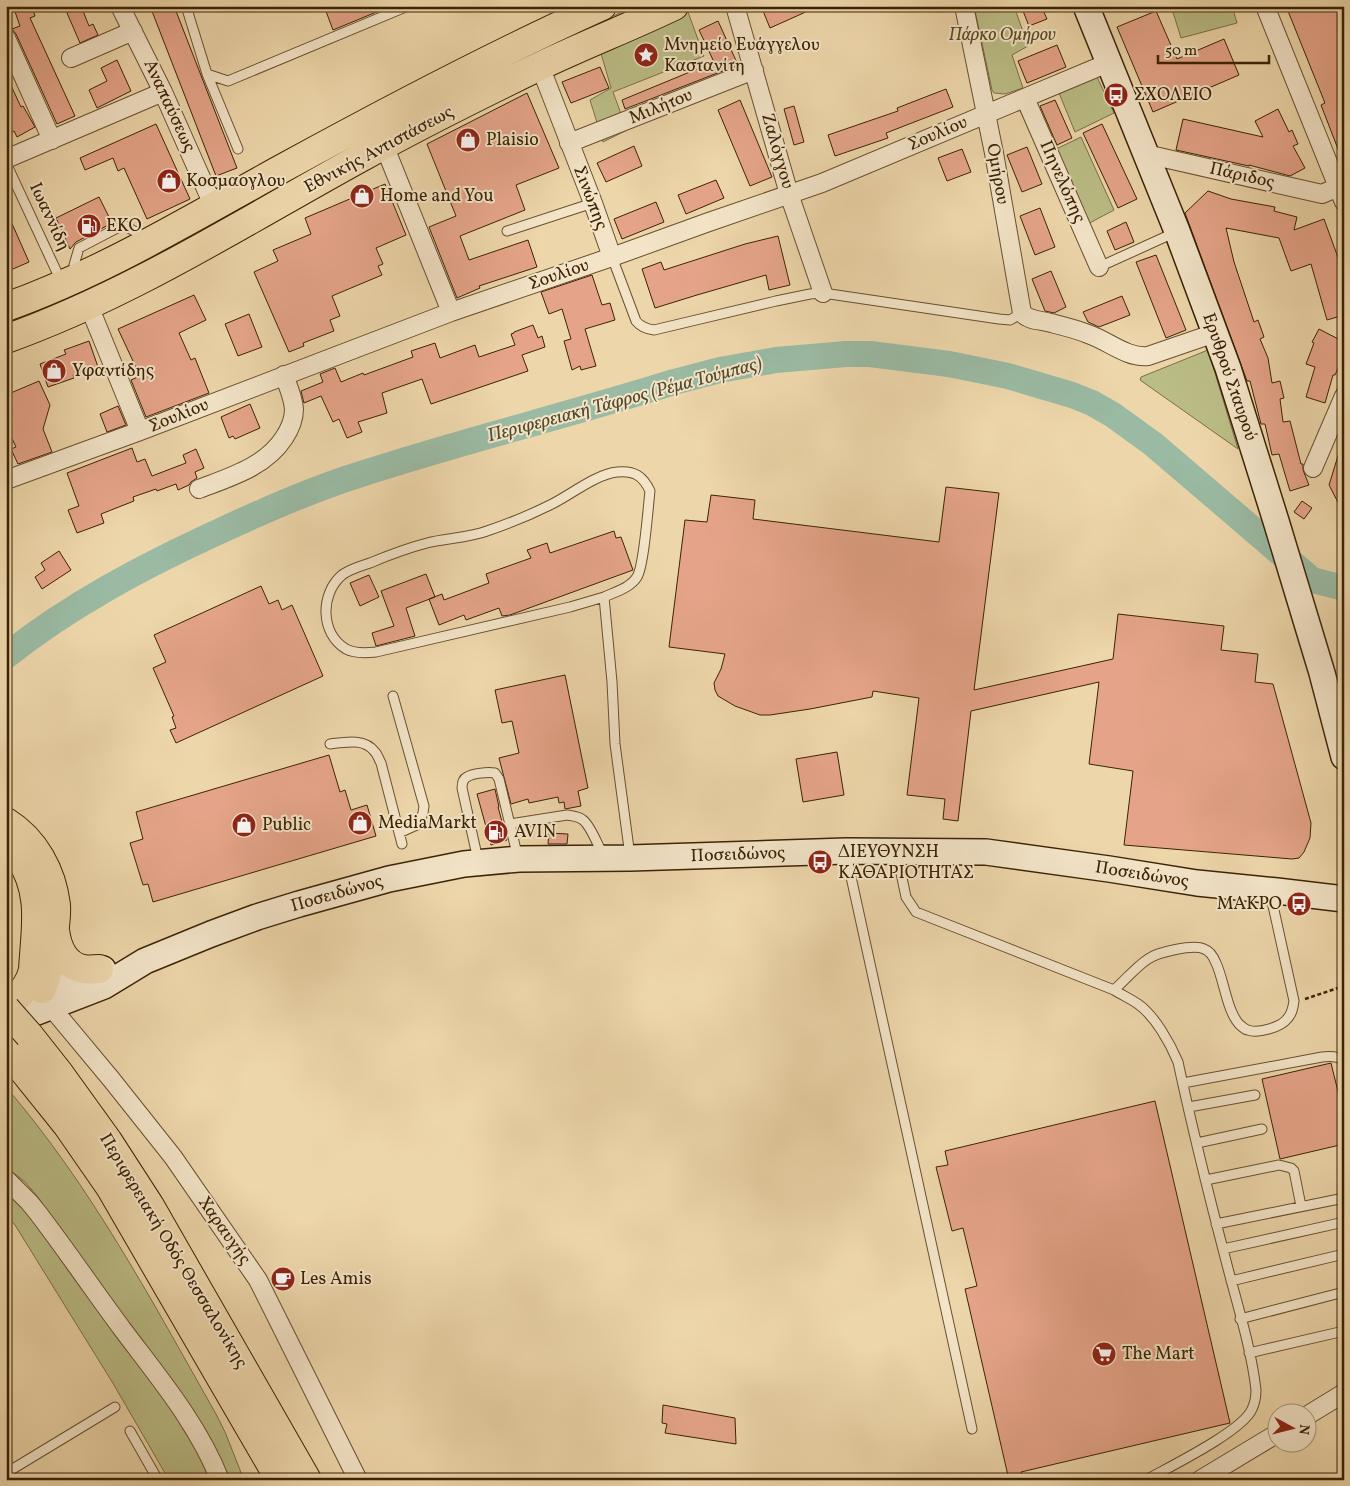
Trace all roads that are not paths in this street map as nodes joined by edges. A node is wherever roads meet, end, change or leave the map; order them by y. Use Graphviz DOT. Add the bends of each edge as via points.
graph roads {
  1 [pos="120,6"];
  2 [pos="186,6"];
  3 [pos="408,6"];
  4 [pos="602,6"];
  5 [pos="674,6"];
  6 [pos="735,6"];
  7 [pos="964,6"];
  8 [pos="1086,6"];
  9 [pos="1266,6"];
  10 [pos="133,31"];
  11 [pos="6,38"];
  12 [pos="71,58"];
  13 [pos="1108,63"];
  14 [pos="540,66"];
  15 [pos="754,70"];
  16 [pos="207,74"];
  17 [pos="163,92"];
  18 [pos="1025,98"];
  19 [pos="986,114"];
  20 [pos="52,140"];
  21 [pos="569,143"];
  22 [pos="384,145"];
  23 [pos="238,149"];
  24 [pos="1146,154"];
  25 [pos="6,159"];
  26 [pos="6,163"];
  27 [pos="789,194"];
  28 [pos="1341,194"];
  29 [pos="593,203"];
  30 [pos="214,207"];
  31 [pos="507,231"];
  32 [pos="1178,231"];
  33 [pos="138,233"];
  34 [pos="612,257"];
  35 [pos="1099,267"];
  36 [pos="68,275"];
  37 [pos="823,293"];
  38 [pos="89,306"];
  39 [pos="6,307"];
  40 [pos="451,312"];
  41 [pos="1022,313"];
  42 [pos="1216,333"];
  43 [pos="6,340"];
  44 [pos="284,375"];
  45 [pos="1344,396"];
  46 [pos="140,431"];
  47 [pos="1313,468"];
  48 [pos="6,480"];
  49 [pos="199,490"];
  50 [pos="604,597"];
  51 [pos="393,696"];
  52 [pos="330,744"];
  53 [pos="1344,757"];
  54 [pos="6,822"];
  55 [pos="510,824"];
  56 [pos="399,833"];
  57 [pos="402,844"];
  58 [pos="6,846"];
  59 [pos="846,851"];
  60 [pos="896,852"];
  61 [pos="604,858"];
  62 [pos="630,858"];
  63 [pos="519,859"];
  64 [pos="479,863"];
  65 [pos="1270,890"];
  66 [pos="1344,900"];
  67 [pos="55,930"];
  68 [pos="145,961"];
  69 [pos="99,969"];
  70 [pos="42,989"];
  71 [pos="1114,990"];
  72 [pos="11,1020"];
  73 [pos="1344,1061"];
  74 [pos="1183,1083"];
  75 [pos="1255,1096"];
  76 [pos="1189,1108"];
  77 [pos="1262,1129"];
  78 [pos="1197,1143"];
  79 [pos="6,1179"];
  80 [pos="1206,1180"];
  81 [pos="1344,1198"];
  82 [pos="1301,1206"];
  83 [pos="1344,1222"];
  84 [pos="1216,1224"];
  85 [pos="1223,1249"];
  86 [pos="1344,1254"];
  87 [pos="1231,1280"];
  88 [pos="1344,1292"];
  89 [pos="1240,1318"];
  90 [pos="1344,1331"];
  91 [pos="1249,1353"];
  92 [pos="1344,1393"];
  93 [pos="115,1407"];
  94 [pos="1318,1408"];
  95 [pos="972,1430"];
  96 [pos="130,1431"];
  97 [pos="1268,1439"];
  98 [pos="6,1473"];
  99 [pos="289,1474"];
  100 [pos="158,1480"];
  101 [pos="220,1480"];
  102 [pos="358,1480"];
  103 [pos="1146,1480"];
  104 [pos="1200,1480"];
  1 -- 10 [label="street, Αναπαύσεως"];
  2 -- 16 [label="lane"];
  3 -- 16 [label="lane" via="228,81"];
  4 -- 30 [label="main road, Εθνικής Αντιστάσεως" via="433,88"];
  5 -- 14 [label="main road, Εθνικής Αντιστάσεως"];
  6 -- 15 [label="street, Ζαλόγγου"];
  7 -- 19 [label="street, Ομήρου"];
  8 -- 13 [label="street, Ερυθρού Σταυρού"];
  9 -- 28 [label="street"];
  10 -- 12 [label="street"];
  10 -- 17 [label="street, Αναπαύσεως"];
  11 -- 20 [label="street"];
  13 -- 18 [label="street, Σουλίου"];
  13 -- 24 [label="street, Ερυθρού Σταυρού"];
  14 -- 21 [label="street, Σινώπης"];
  14 -- 22 [label="main road, Εθνικής Αντιστάσεως"];
  15 -- 21 [label="street, Μιλήτου"];
  15 -- 27 [label="street, Ζαλόγγου"];
  16 -- 23 [label="lane"];
  17 -- 20 [label="street"];
  17 -- 30 [label="street, Αναπαύσεως"];
  18 -- 19 [label="street, Σουλίου"];
  18 -- 35 [label="street, Πηνελόπης"];
  19 -- 27 [label="street, Σουλίου"];
  19 -- 41 [label="street, Ομήρου"];
  20 -- 25 [label="street"];
  21 -- 29 [label="street, Σινώπης"];
  22 -- 38 [label="main road, Εθνικής Αντιστάσεως" via="190,255"];
  22 -- 40 [label="street"];
  24 -- 28 [label="street, Πάριδος" via="1322,194"];
  24 -- 32 [label="street, Ερυθρού Σταυρού"];
  26 -- 36 [label="lane, Ιωαννίδη"];
  27 -- 34 [label="street, Σουλίου"];
  27 -- 37 [label="street, Ζαλόγγου"];
  29 -- 31 [label="lane"];
  29 -- 34 [label="street, Σινώπης"];
  30 -- 36 [label="main road, Εθνικής Αντιστάσεως" via="93,271"];
  32 -- 35 [label="lane"];
  32 -- 42 [label="street, Ερυθρού Σταυρού"];
  33 -- 36 [label="lane" via="123,224 79,248"];
  34 -- 37 [label="lane, Σινώπης" via="636,321 644,328 654,330 776,300"];
  34 -- 40 [label="street, Σουλίου"];
  36 -- 39 [label="main road, Εθνικής Αντιστάσεως"];
  37 -- 41 [label="lane" via="1000,319 1010,320"];
  38 -- 43 [label="main road, Εθνικής Αντιστάσεως"];
  38 -- 46 [label="street"];
  40 -- 44 [label="street, Σουλίου"];
  41 -- 42 [label="street" via="1028,318 1105,340 1128,354 1142,357"];
  42 -- 53 [label="street, Ερυθρού Σταυρού" via="1322,673"];
  44 -- 46 [label="street, Σουλίου"];
  44 -- 49 [label="street" via="294,415 282,441 255,466"];
  45 -- 47 [label="street"];
  46 -- 48 [label="street, Σουλίου"];
  50 -- 50 [label="lane" via="363,653 348,651 340,644 325,618 328,595 344,573 427,543 485,532 550,505 607,474 637,474 650,491 638,576 631,584"];
  50 -- 62 [label="lane" via="615,744"];
  51 -- 56 [label="lane" via="424,806 419,824"];
  52 -- 56 [label="lane" via="353,741 375,751"];
  54 -- 67 [label="main road" via="38,853 46,869 56,907"];
  55 -- 61 [label="lane" via="575,816 587,825"];
  55 -- 63 [label="lane"];
  55 -- 64 [label="lane" via="495,773 467,777 462,788"];
  56 -- 57 [label="lane"];
  58 -- 70 [label="main road" via="17,854 27,869 33,889"];
  59 -- 60 [label="street, Ποσειδώνος"];
  59 -- 62 [label="street, Ποσειδώνος"];
  59 -- 95 [label="lane"];
  60 -- 65 [label="street, Ποσειδώνος" via="986,852 1197,883"];
  60 -- 71 [label="lane" via="906,897 916,912"];
  61 -- 62 [label="street, Ποσειδώνος"];
  61 -- 63 [label="street, Ποσειδώνος"];
  63 -- 64 [label="street, Ποσειδώνος"];
  64 -- 68 [label="street, Ποσειδώνος" via="389,879 300,904 211,934"];
  65 -- 66 [label="street, Ποσειδώνος"];
  65 -- 71 [label="lane" via="1294,1002 1287,1020 1277,1026 1249,1031 1239,1023 1216,964 1203,949 1156,954"];
  67 -- 69 [label="main road" via="56,942 66,960 82,969"];
  67 -- 70 [label="main road" via="48,974"];
  68 -- 69 [label="street, Ποσειδώνος"];
  68 -- 70 [label="street, Ποσειδώνος" via="104,986"];
  69 -- 70 [label="street, Ποσειδώνος"];
  70 -- 72 [label="street, Ποσειδώνος"];
  70 -- 72 [label="main road" via="31,979"];
  70 -- 102 [label="street, Χαραυγής" via="173,1158 258,1280"];
  71 -- 74 [label="lane" via="1140,1005 1158,1026 1170,1043"];
  72 -- 99 [label="main road, Περιφερειακή Οδός Θεσσαλονίκης" via="91,1117 150,1206"];
  73 -- 74 [label="lane" via="1332,1056 1322,1057"];
  74 -- 76 [label="lane"];
  75 -- 76 [label="lane"];
  76 -- 78 [label="lane"];
  77 -- 78 [label="lane"];
  78 -- 80 [label="lane"];
  79 -- 101 [label="street" via="38,1213 176,1400 214,1463"];
  80 -- 82 [label="lane" via="1279,1164 1287,1166 1294,1171"];
  80 -- 84 [label="lane"];
  81 -- 82 [label="lane"];
  82 -- 84 [label="lane"];
  83 -- 85 [label="lane"];
  84 -- 85 [label="lane"];
  85 -- 87 [label="lane"];
  86 -- 87 [label="lane"];
  87 -- 89 [label="lane"];
  88 -- 89 [label="lane"];
  89 -- 91 [label="lane"];
  90 -- 91 [label="lane"];
  91 -- 103 [label="lane" via="1256,1393 1252,1411 1208,1446"];
  92 -- 94 [label="street"];
  93 -- 98 [label="lane"];
  96 -- 100 [label="lane"];
  97 -- 104 [label="street"];
}
